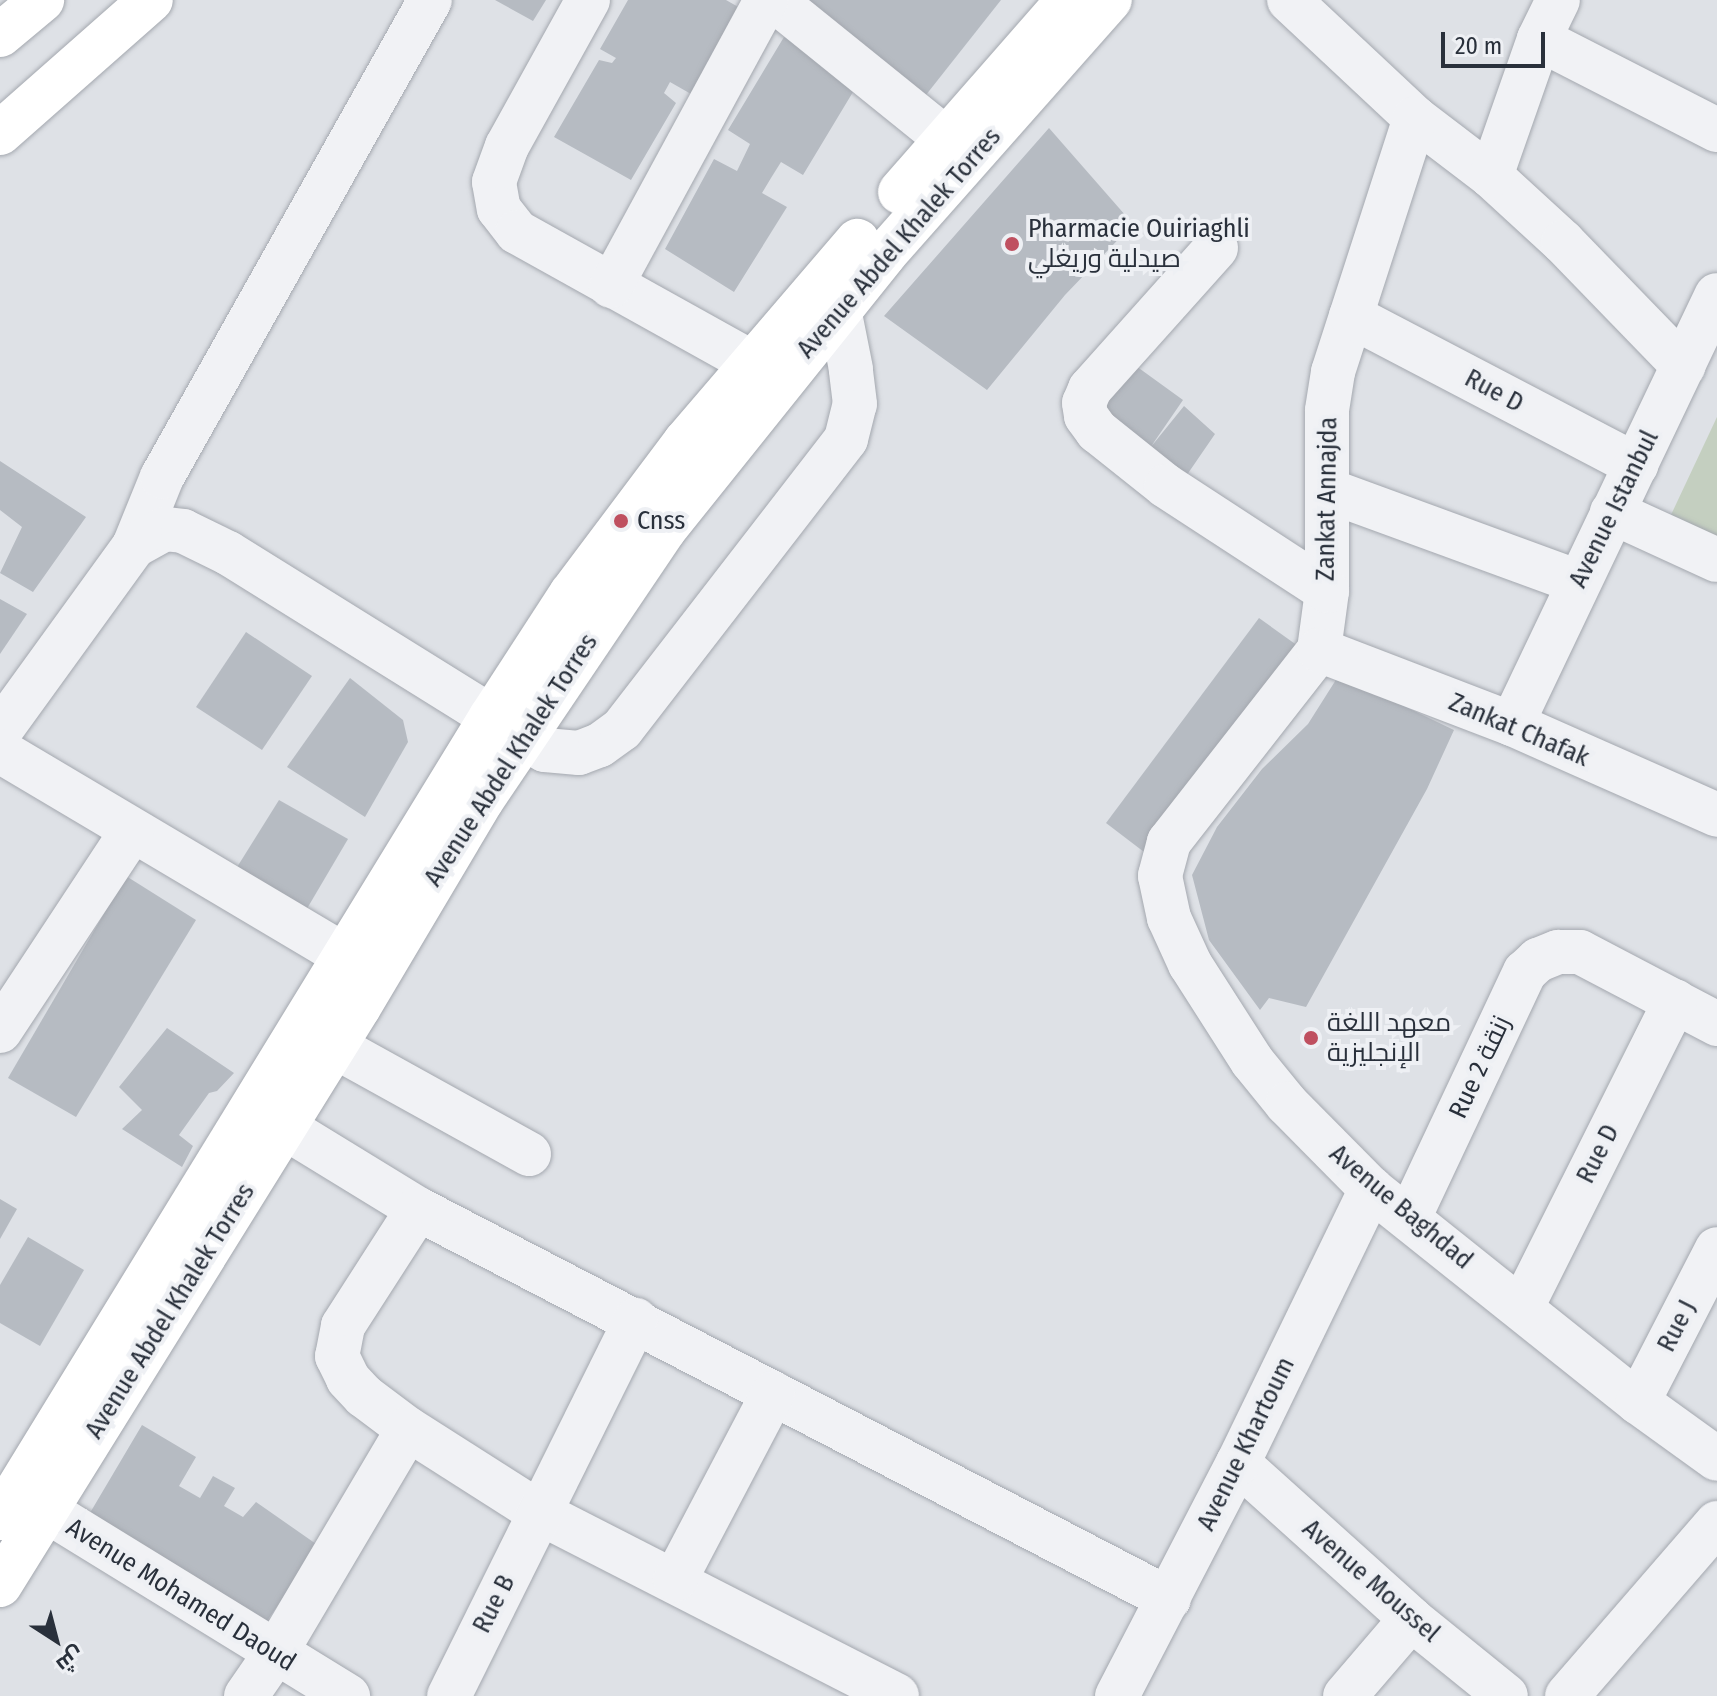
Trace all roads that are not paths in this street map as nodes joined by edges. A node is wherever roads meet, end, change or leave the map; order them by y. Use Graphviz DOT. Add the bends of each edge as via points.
graph roads {
  1 [pos="42,0"];
  2 [pos="151,0"];
  3 [pos="430,0"];
  4 [pos="588,0"];
  5 [pos="766,0"];
  6 [pos="774,0"];
  7 [pos="1068,0"];
  8 [pos="1110,0"];
  9 [pos="1289,0"];
  10 [pos="1558,0"];
  11 [pos="0,35"];
  12 [pos="1539,39"];
  13 [pos="1415,118"];
  14 [pos="1717,130"];
  15 [pos="0,133"];
  16 [pos="946,139"];
  17 [pos="1491,176"];
  18 [pos="1216,248"];
  19 [pos="611,286"];
  20 [pos="1717,295"];
  21 [pos="827,299"];
  22 [pos="1351,316"];
  23 [pos="751,362"];
  24 [pos="1683,366"];
  25 [pos="1636,465"];
  26 [pos="1327,490"];
  27 [pos="1612,512"];
  28 [pos="134,546"];
  29 [pos="1717,560"];
  30 [pos="1579,582"];
  31 [pos="1327,591"];
  32 [pos="1319,650"];
  33 [pos="1512,724"];
  34 [pos="507,728"];
  35 [pos="0,731"];
  36 [pos="0,751"];
  37 [pos="1717,815"];
  38 [pos="132,831"];
  39 [pos="345,956"];
  40 [pos="1675,1001"];
  41 [pos="1717,1024"];
  42 [pos="0,1031"];
  43 [pos="334,1046"];
  44 [pos="284,1127"];
  45 [pos="529,1154"];
  46 [pos="1371,1189"];
  47 [pos="418,1209"];
  48 [pos="1409,1218"];
  49 [pos="1717,1249"];
  50 [pos="1522,1307"];
  51 [pos="636,1320"];
  52 [pos="773,1393"];
  53 [pos="1638,1402"];
  54 [pos="408,1429"];
  55 [pos="1717,1459"];
  56 [pos="1238,1463"];
  57 [pos="21,1507"];
  58 [pos="540,1513"];
  59 [pos="1717,1523"];
  60 [pos="675,1580"];
  61 [pos="0,1585"];
  62 [pos="1169,1599"];
  63 [pos="1411,1619"];
  64 [pos="275,1654"];
  65 [pos="246,1696"];
  66 [pos="348,1696"];
  67 [pos="449,1696"];
  68 [pos="897,1696"];
  69 [pos="1117,1696"];
  70 [pos="1345,1696"];
  71 [pos="1506,1696"];
  72 [pos="1567,1696"];
  1 -- 11 [label="main road"];
  2 -- 15 [label="main road"];
  3 -- 28 [label="street" via="162,477"];
  4 -- 19 [label="street" via="507,146 494,182 499,209 517,232"];
  5 -- 19 [label="street"];
  6 -- 16 [label="street"];
  7 -- 16 [label="main road, Avenue Abdel Khalek Torres"];
  8 -- 21 [label="main road, Avenue Abdel Khalek Torres"];
  9 -- 13 [label="street"];
  10 -- 12 [label="street"];
  12 -- 14 [label="street"];
  12 -- 17 [label="street"];
  13 -- 17 [label="street"];
  13 -- 22 [label="street, Zankat Annajda"];
  16 -- 21 [label="main road, Avenue Abdel Khalek Torres"];
  17 -- 24 [label="street"];
  18 -- 31 [label="street" via="1090,389 1086,416 1097,431 1166,486"];
  19 -- 23 [label="street"];
  20 -- 24 [label="street, Avenue Istanbul"];
  21 -- 23 [label="main road, Avenue Abdel Khalek Torres"];
  21 -- 34 [label="main road, Avenue Abdel Khalek Torres" via="664,530"];
  21 -- 34 [label="street" via="855,404 846,439 622,729 579,753 545,750"];
  22 -- 25 [label="street, Rue D"];
  22 -- 26 [label="street, Zankat Annajda" via="1329,398"];
  23 -- 34 [label="main road, Avenue Abdel Khalek Torres" via="571,594"];
  24 -- 25 [label="street, Avenue Istanbul"];
  25 -- 27 [label="street, Avenue Istanbul"];
  26 -- 30 [label="street"];
  26 -- 31 [label="street, Zankat Annajda"];
  27 -- 29 [label="street"];
  27 -- 30 [label="street, Avenue Istanbul"];
  28 -- 34 [label="street" via="165,529 183,531 228,553"];
  28 -- 35 [label="street"];
  30 -- 33 [label="street, Avenue Istanbul"];
  31 -- 32 [label="street, Zankat Annajda"];
  32 -- 33 [label="street, Zankat Chafak"];
  32 -- 46 [label="street, Avenue Baghdad" via="1169,842 1160,876 1169,918 1190,964 1269,1083"];
  33 -- 37 [label="street, Zankat Chafak"];
  34 -- 39 [label="main road, Avenue Abdel Khalek Torres"];
  34 -- 43 [label="main road, Avenue Abdel Khalek Torres"];
  36 -- 38 [label="street"];
  38 -- 39 [label="street"];
  38 -- 42 [label="street"];
  39 -- 57 [label="main road, Avenue Abdel Khalek Torres"];
  40 -- 41 [label="street"];
  40 -- 48 [label="street, Rue 2 زنقة" via="1580,952 1558,952 1538,960 1525,972"];
  40 -- 50 [label="street, Rue D"];
  43 -- 44 [label="main road, Avenue Abdel Khalek Torres"];
  43 -- 45 [label="street"];
  44 -- 47 [label="street"];
  44 -- 57 [label="main road, Avenue Abdel Khalek Torres"];
  46 -- 48 [label="street, Avenue Baghdad"];
  46 -- 56 [label="street, Avenue Khartoum"];
  47 -- 51 [label="street"];
  47 -- 54 [label="street" via="343,1326 337,1356 364,1396"];
  48 -- 50 [label="street, Avenue Baghdad"];
  49 -- 53 [label="street, Rue J"];
  50 -- 53 [label="street, Avenue Baghdad"];
  51 -- 52 [label="street"];
  51 -- 58 [label="street, Rue B"];
  52 -- 60 [label="street"];
  52 -- 62 [label="street"];
  53 -- 55 [label="street, Avenue Baghdad"];
  54 -- 58 [label="street"];
  54 -- 64 [label="street"];
  56 -- 62 [label="street, Avenue Khartoum"];
  56 -- 63 [label="street, Avenue Moussel"];
  57 -- 61 [label="main road, Avenue Abdel Khalek Torres"];
  57 -- 64 [label="street, Avenue Mohamed Daoud"];
  58 -- 60 [label="street"];
  58 -- 67 [label="street, Rue B"];
  59 -- 72 [label="street"];
  60 -- 68 [label="street"];
  62 -- 69 [label="street, Avenue Khartoum"];
  63 -- 70 [label="street"];
  63 -- 71 [label="street, Avenue Moussel"];
  64 -- 65 [label="street"];
  64 -- 66 [label="street, Avenue Mohamed Daoud"];
}
